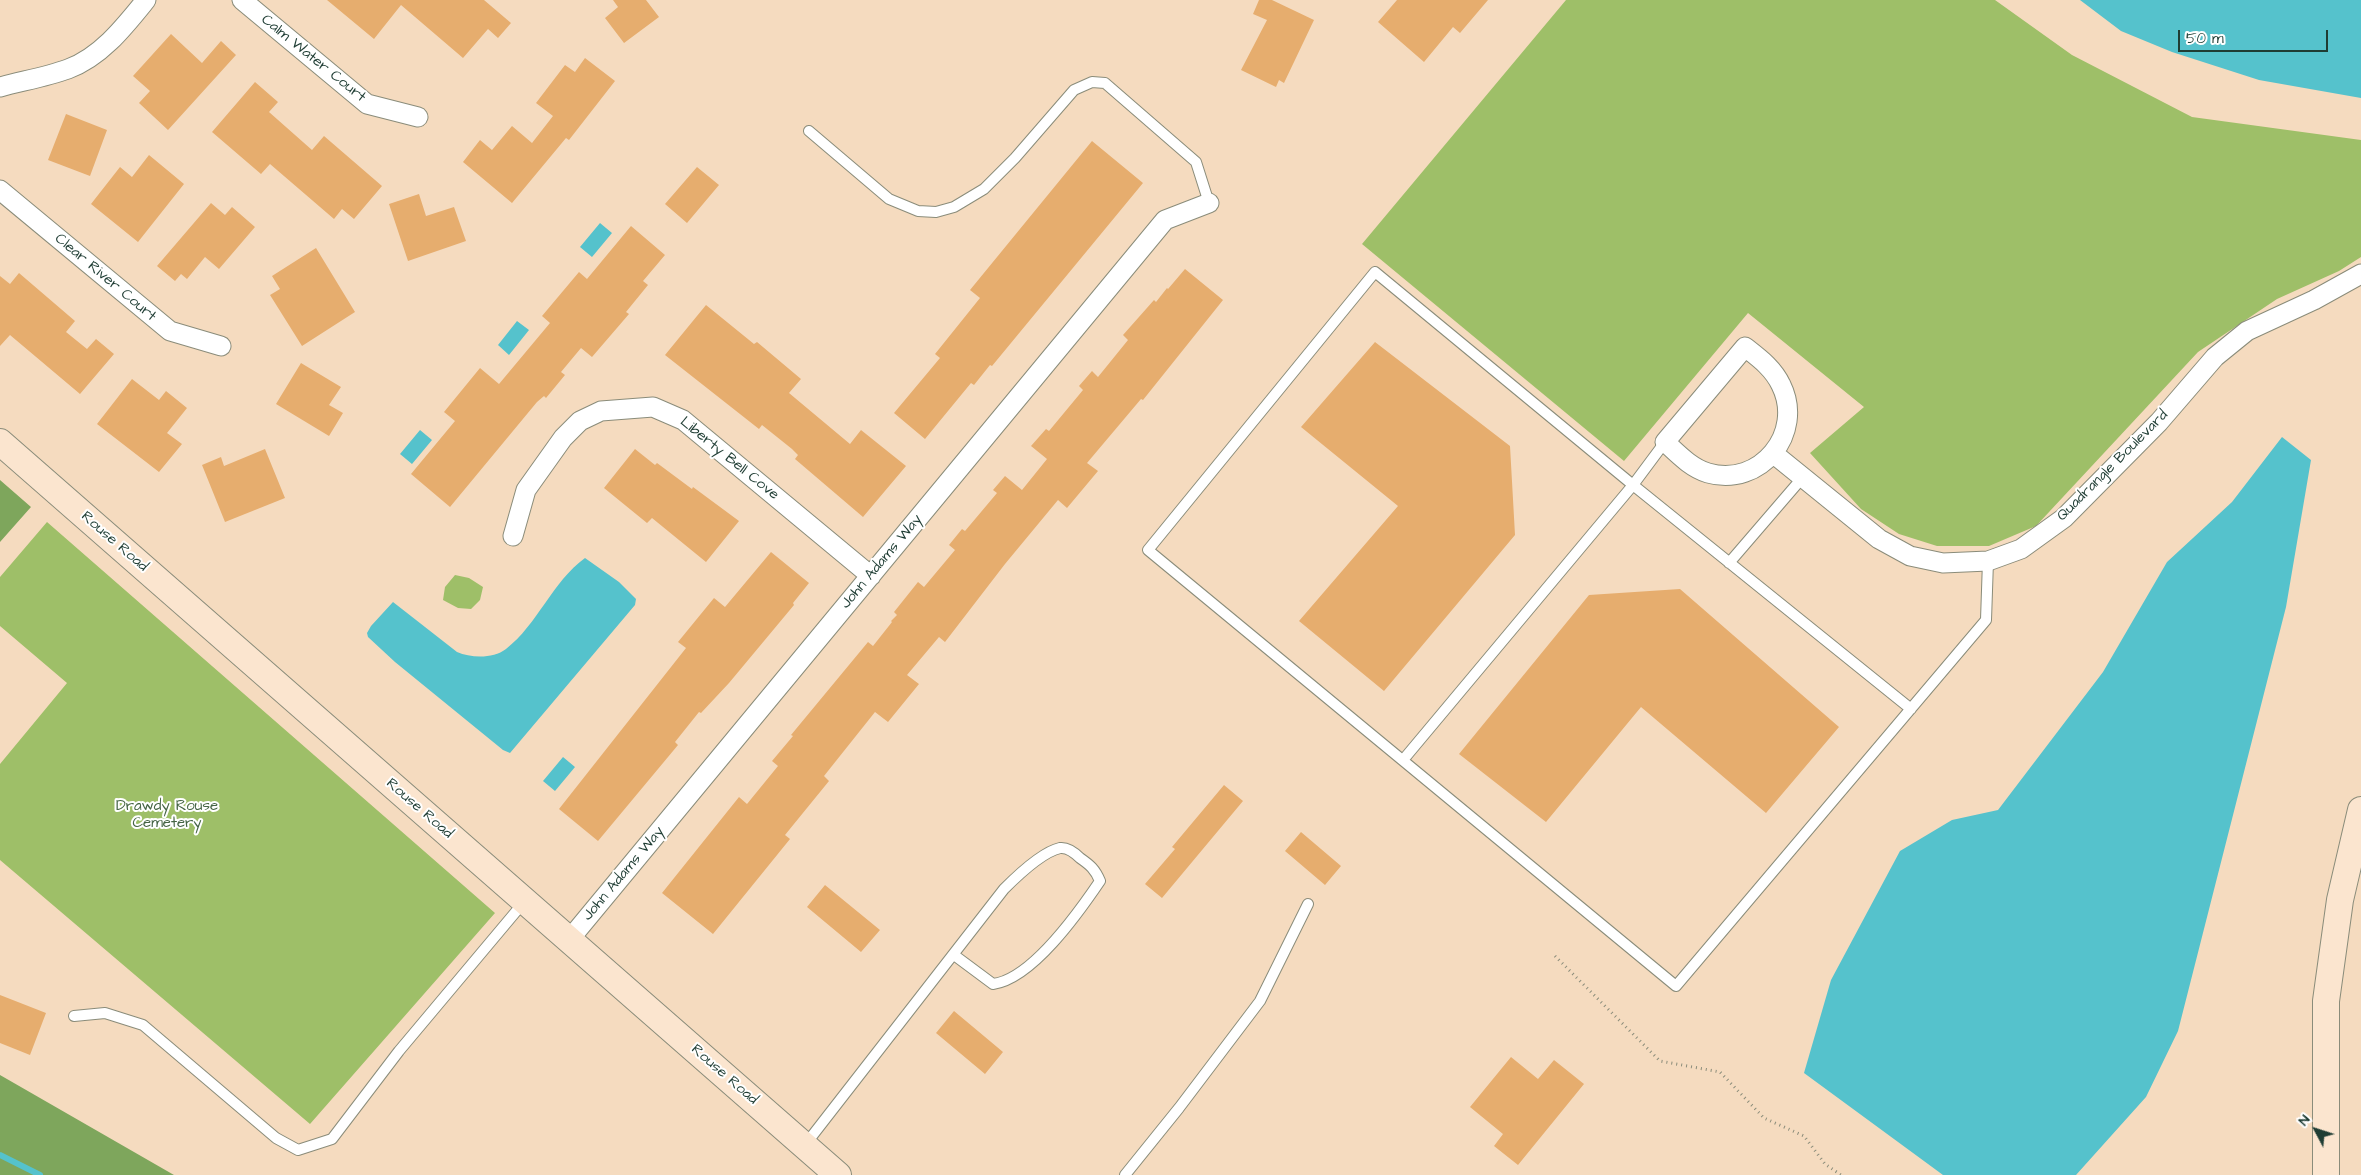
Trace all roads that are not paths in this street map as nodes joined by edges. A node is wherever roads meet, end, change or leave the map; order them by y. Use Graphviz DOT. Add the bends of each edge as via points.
graph roads {
  1 [pos="146,0"];
  2 [pos="242,0"];
  3 [pos="0,87"];
  4 [pos="418,117"];
  5 [pos="809,131"];
  6 [pos="0,190"];
  7 [pos="1209,202"];
  8 [pos="2361,274"];
  9 [pos="221,346"];
  10 [pos="0,442"];
  11 [pos="1665,442"];
  12 [pos="1774,454"];
  13 [pos="1803,477"];
  14 [pos="1633,485"];
  15 [pos="512,536"];
  16 [pos="1988,561"];
  17 [pos="1729,563"];
  18 [pos="871,576"];
  19 [pos="1911,709"];
  20 [pos="1403,760"];
  21 [pos="2361,810"];
  22 [pos="525,901"];
  23 [pos="1308,904"];
  24 [pos="569,940"];
  25 [pos="954,956"];
  26 [pos="74,1016"];
  27 [pos="804,1146"];
  28 [pos="838,1175"];
  29 [pos="1125,1175"];
  30 [pos="2326,1175"];
  1 -- 3 [label="street" via="97,53 69,69"];
  2 -- 4 [label="street, Calm Water Court" via="367,104"];
  5 -- 7 [label="lane" via="889,199 918,211 936,212 954,207 984,189 1074,90 1092,82 1105,83 1196,162"];
  6 -- 9 [label="street, Clear River Court" via="170,332"];
  7 -- 18 [label="street, John Adams Way" via="1165,220"];
  8 -- 16 [label="street, Quadrangle Boulevard" via="2247,331 2214,357 2159,422 2064,518 2021,549"];
  10 -- 22 [label="street, Rouse Road"];
  11 -- 12 [label="street" via="1689,464 1716,474 1732,475 1755,468"];
  11 -- 12 [label="street" via="1745,347 1768,365 1782,385 1788,408 1786,432"];
  11 -- 14 [label="lane"];
  12 -- 13 [label="street, Quadrangle Boulevard"];
  13 -- 16 [label="street, Quadrangle Boulevard" via="1878,540 1910,556 1943,563"];
  13 -- 17 [label="lane"];
  14 -- 17 [label="lane"];
  14 -- 20 [label="lane"];
  14 -- 20 [label="lane" via="1375,272 1148,550"];
  15 -- 18 [label="street, Liberty Bell Cove" via="526,490 563,438 580,422 601,411 653,407 683,420"];
  16 -- 19 [label="lane" via="1986,620"];
  17 -- 19 [label="lane"];
  18 -- 24 [label="street, John Adams Way"];
  19 -- 20 [label="lane" via="1676,986"];
  21 -- 30 [label="street" via="2340,900 2326,1001"];
  22 -- 24 [label="street, Rouse Road"];
  22 -- 26 [label="lane" via="399,1051 332,1139 298,1150 276,1138 143,1025 105,1013"];
  23 -- 29 [label="lane" via="1260,1001"];
  24 -- 27 [label="street, Rouse Road"];
  25 -- 25 [label="lane" via="1004,889 1037,860 1060,848 1070,850 1096,870 1100,881 1075,918 1042,955 1003,983 993,984"];
  25 -- 27 [label="lane"];
  27 -- 28 [label="street, Rouse Road"];
}
